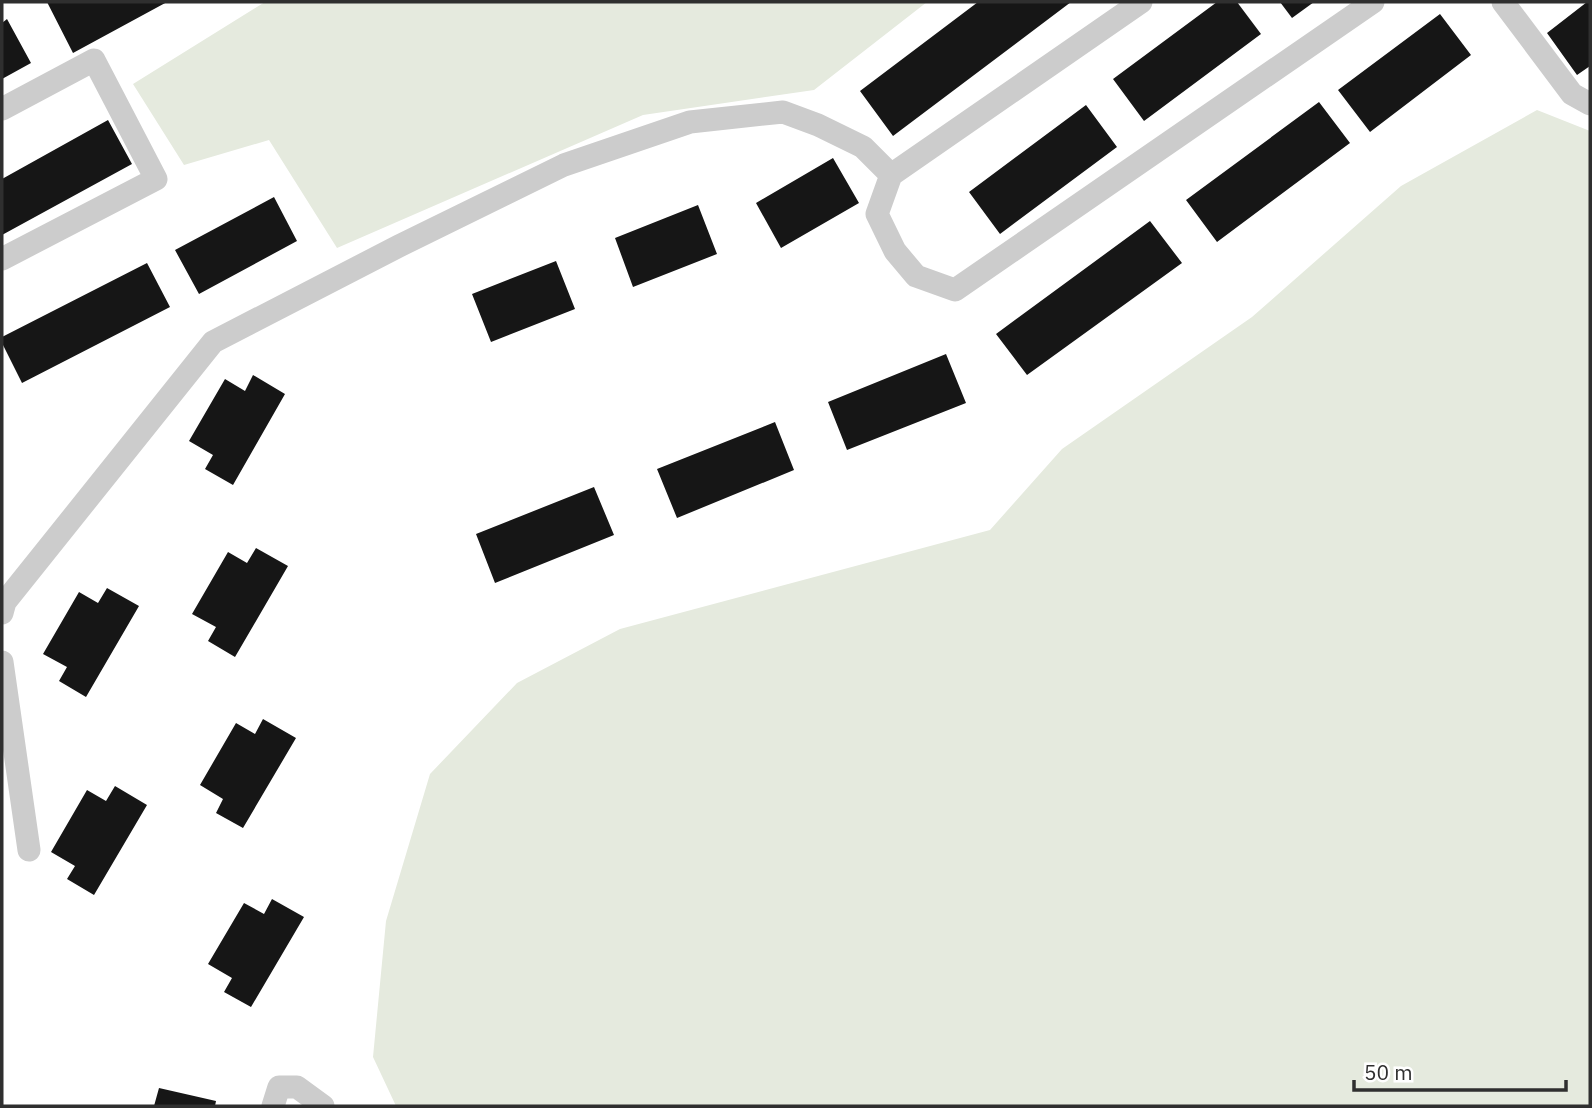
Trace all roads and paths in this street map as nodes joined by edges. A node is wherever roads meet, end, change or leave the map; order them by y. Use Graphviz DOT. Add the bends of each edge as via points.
graph roads {
  1 [pos="1141,2"];
  2 [pos="1373,2"];
  3 [pos="1507,3"];
  4 [pos="1590,104"];
  5 [pos="2,109"];
  6 [pos="891,175"];
  7 [pos="2,259"];
  8 [pos="3,604"];
  9 [pos="2,662"];
  10 [pos="29,850"];
  11 [pos="273,1106"];
  12 [pos="323,1106"];
  1 -- 6 [label="street"];
  2 -- 6 [label="street" via="955,290 916,276 895,251 877,214"];
  3 -- 4 [label="street" via="1572,94"];
  5 -- 7 [label="street" via="94,60 156,179"];
  6 -- 8 [label="street" via="863,147 783,112 690,122 564,165 214,342"];
  9 -- 10 [label="street"];
  11 -- 12 [label="street" via="279,1087 297,1087"];
}
